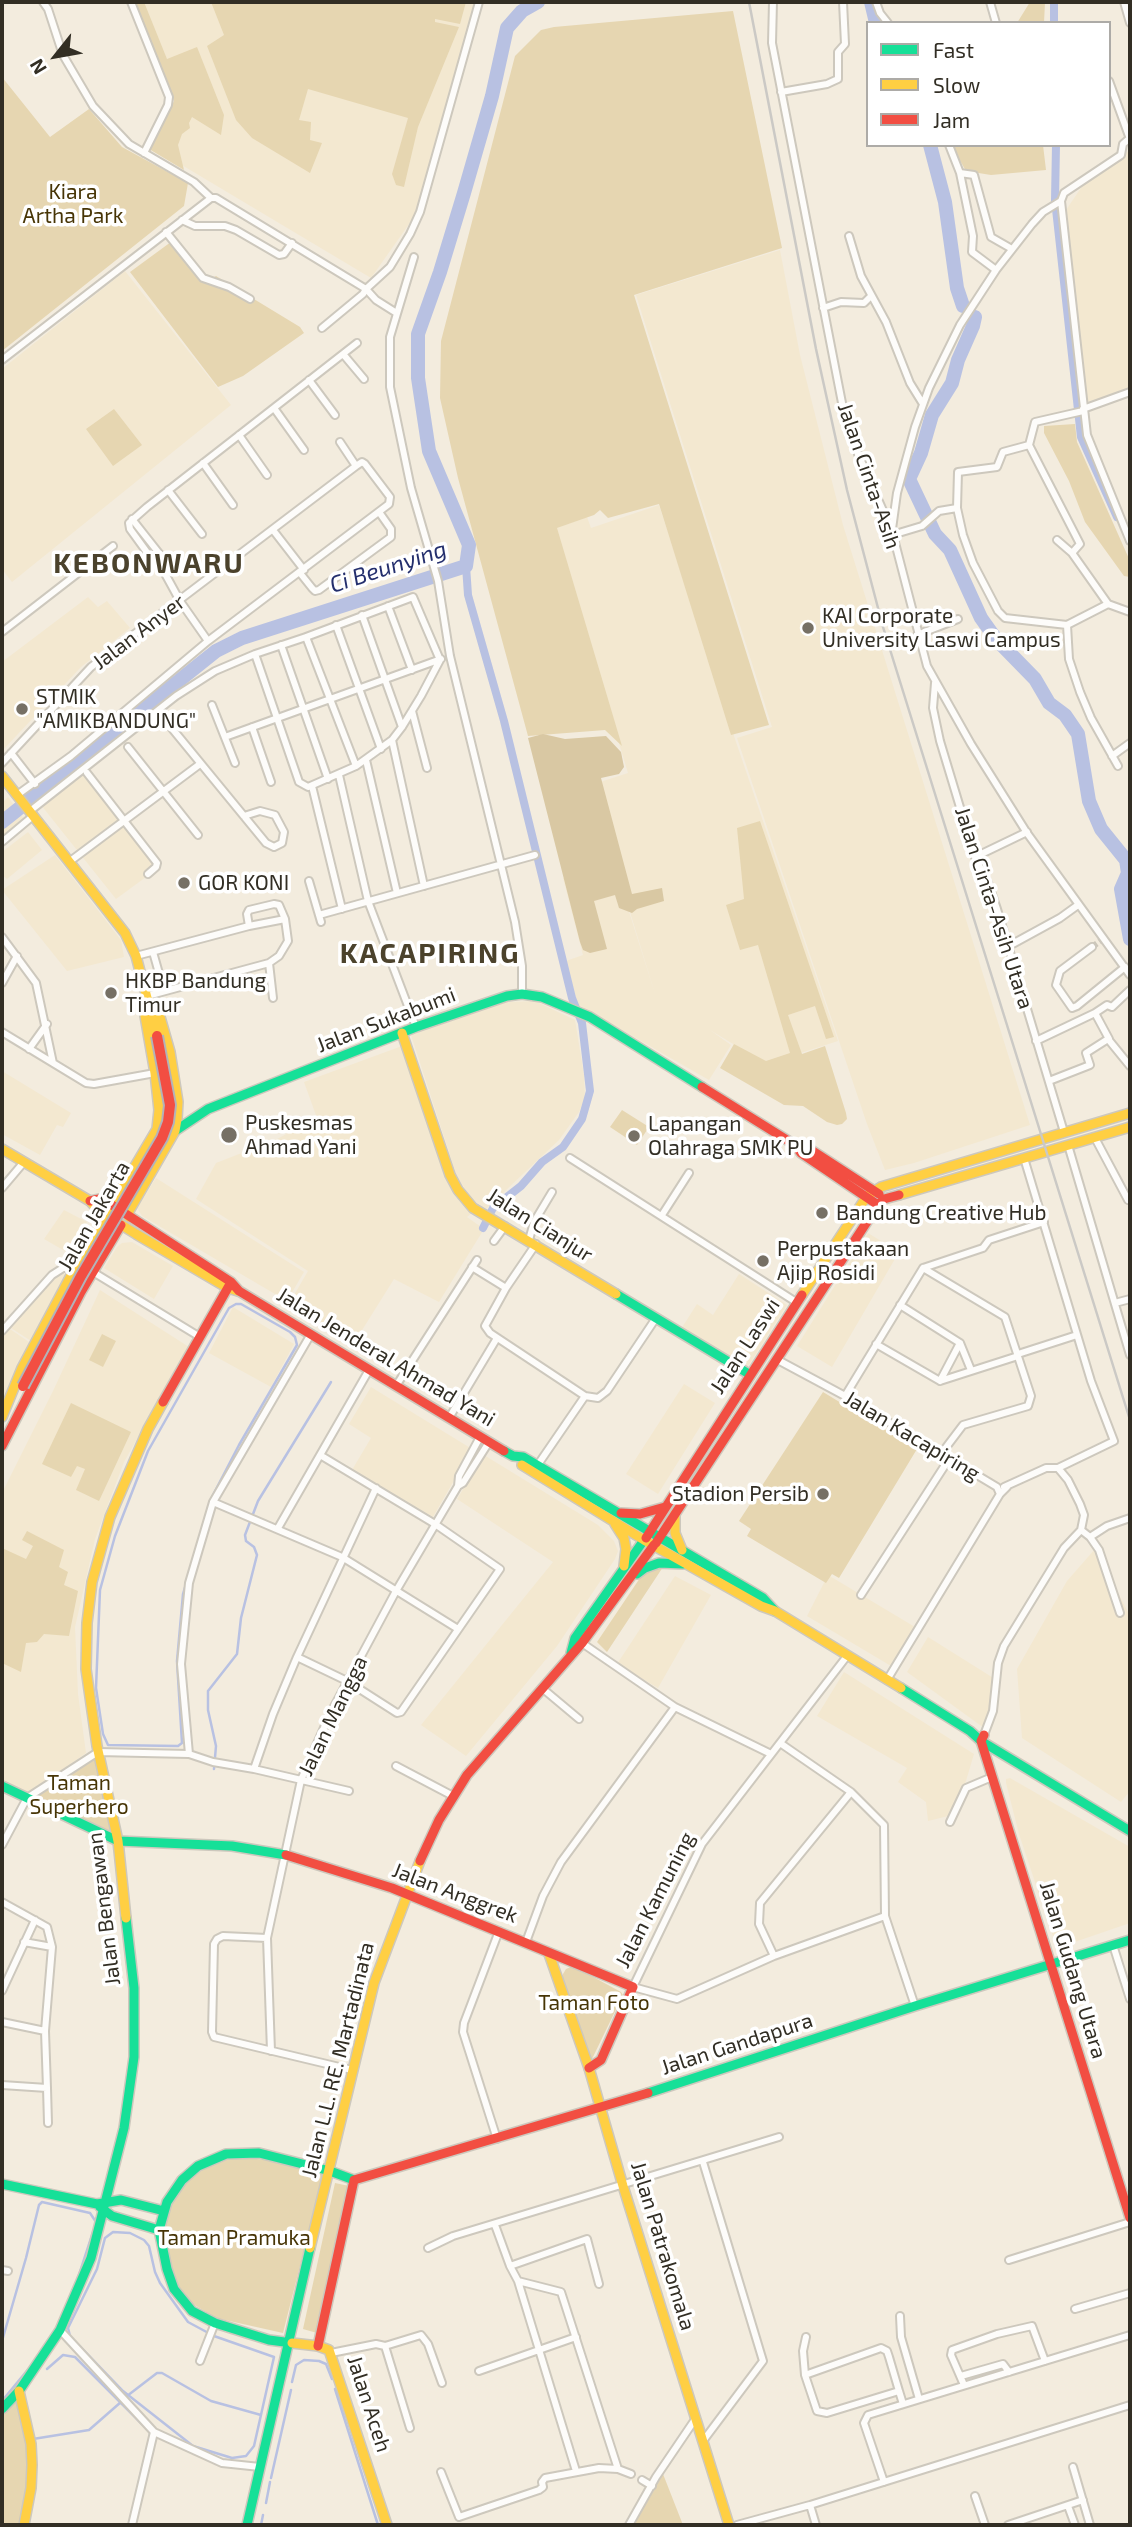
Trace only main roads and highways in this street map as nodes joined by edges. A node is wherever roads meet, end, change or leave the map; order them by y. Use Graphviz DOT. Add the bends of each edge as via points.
graph roads {
  1 [pos="2,776"];
  2 [pos="148,998"];
  3 [pos="402,1033"];
  4 [pos="178,1102"];
  5 [pos="208,1109"];
  6 [pos="1130,1113"];
  7 [pos="1130,1127"];
  8 [pos="175,1131"];
  9 [pos="2,1149"];
  10 [pos="870,1193"];
  11 [pos="881,1202"];
  12 [pos="107,1214"];
  13 [pos="122,1224"];
  14 [pos="231,1285"];
  15 [pos="749,1374"];
  16 [pos="2,1417"];
  17 [pos="2,1444"];
  18 [pos="513,1456"];
  19 [pos="670,1511"];
  20 [pos="613,1516"];
  21 [pos="652,1539"];
  22 [pos="682,1550"];
  23 [pos="695,1567"];
  24 [pos="627,1574"];
  25 [pos="775,1611"];
  26 [pos="571,1653"];
  27 [pos="982,1738"];
  28 [pos="2,1786"];
  29 [pos="1076,1794"];
  30 [pos="1130,1823"];
  31 [pos="1130,1831"];
  32 [pos="118,1841"];
  33 [pos="407,1895"];
  34 [pos="1130,1940"];
  35 [pos="549,1954"];
  36 [pos="571,1964"];
  37 [pos="1051,1965"];
  38 [pos="558,1979"];
  39 [pos="632,1987"];
  40 [pos="589,2068"];
  41 [pos="600,2109"];
  42 [pos="330,2171"];
  43 [pos="354,2180"];
  44 [pos="2,2184"];
  45 [pos="102,2206"];
  46 [pos="164,2211"];
  47 [pos="1130,2220"];
  48 [pos="159,2230"];
  49 [pos="288,2343"];
  50 [pos="318,2346"];
  51 [pos="19,2391"];
  52 [pos="2,2409"];
  53 [pos="24,2525"];
  54 [pos="247,2525"];
  55 [pos="387,2525"];
  56 [pos="729,2525"];
  1 -- 2 [label="main road, Jalan Jakarta" via="125,933"];
  2 -- 4 [label="main road, Jalan Jakarta" via="157,1007 163,1027"];
  2 -- 12 [label="main road, Jalan Jakarta" via="145,1010 159,1110 157,1129"];
  2 -- 17 [label="main road, Jalan Jakarta, bridge" via="168,1086 168,1122 23,1386"];
  3 -- 5 [label="main road, Jalan Sukabumi"];
  3 -- 10 [label="main road, Jalan Sukabumi" via="507,996 542,997 586,1015"];
  3 -- 15 [label="main road, Jalan Cianjur" via="450,1175 466,1200"];
  4 -- 5 [label="main road" via="192,1110"];
  4 -- 8 [label="main road, Jalan Jakarta"];
  5 -- 8 [label="main road, Jalan Sukabumi"];
  6 -- 10 [label="main road"];
  7 -- 11 [label="main road"];
  8 -- 13 [label="main road, Jalan Jakarta"];
  9 -- 12 [label="main road, Jalan Jenderal Ahmad Yani"];
  10 -- 11 [label="main road, Jalan Sukabumi"];
  10 -- 15 [label="main road, Jalan Laswi"];
  11 -- 19 [label="main road, Jalan Laswi"];
  12 -- 13 [label="main road, Jalan Jenderal Ahmad Yani"];
  12 -- 16 [label="main road, Jalan Jakarta" via="22,1368"];
  13 -- 14 [label="main road, Jalan Jenderal Ahmad Yani"];
  13 -- 17 [label="main road, Jalan Jakarta"];
  14 -- 18 [label="main road, Jalan Jenderal Ahmad Yani"];
  14 -- 32 [label="main road, Jalan Bengawan" via="149,1429 110,1517 89,1601 88,1692"];
  15 -- 19 [label="main road, Jalan Laswi"];
  18 -- 20 [label="main road, Jalan Jenderal Ahmad Yani"];
  18 -- 20 [label="main road, Jalan Jenderal Ahmad Yani" via="537,1466"];
  19 -- 20 [label="main road"];
  19 -- 21 [label="main road, Jalan Laswi"];
  19 -- 22 [label="main road"];
  20 -- 21 [label="main road, Jalan Jenderal Ahmad Yani"];
  20 -- 24 [label="main road" via="626,1549"];
  21 -- 22 [label="main road, Jalan Jenderal Ahmad Yani"];
  21 -- 23 [label="main road, Jalan Jenderal Ahmad Yani"];
  21 -- 24 [label="main road, Jalan L.L. RE. Martadinata"];
  22 -- 25 [label="main road, Jalan Jenderal Ahmad Yani" via="763,1598"];
  23 -- 24 [label="main road" via="659,1563"];
  23 -- 25 [label="main road, Jalan Jenderal Ahmad Yani"];
  24 -- 26 [label="main road, Jalan L.L. RE. Martadinata"];
  24 -- 26 [label="main road, Jalan L.L. RE. Martadinata" via="575,1638"];
  25 -- 27 [label="main road, Jalan Jenderal Ahmad Yani"];
  26 -- 33 [label="main road, Jalan L.L. RE. Martadinata" via="467,1775 439,1821"];
  27 -- 29 [label="main road, Jalan Jenderal Ahmad Yani"];
  27 -- 37 [label="main road, Jalan Gudang Utara"];
  28 -- 32 [label="main road, Jalan Anggrek"];
  29 -- 30 [label="main road, Jalan Jenderal Ahmad Yani"];
  29 -- 31 [label="main road, Jalan Jenderal Ahmad Yani"];
  32 -- 33 [label="main road, Jalan Anggrek" via="232,1846 284,1854"];
  32 -- 45 [label="main road, Jalan Bengawan" via="136,2023 129,2096"];
  33 -- 35 [label="main road, Jalan Anggrek"];
  33 -- 42 [label="main road, Jalan L.L. RE. Martadinata" via="380,1963"];
  34 -- 37 [label="main road, Jalan Gandapura"];
  35 -- 36 [label="main road, Jalan Anggrek"];
  35 -- 38 [label="main road, Jalan Patrakomala"];
  36 -- 38 [label="main road"];
  36 -- 39 [label="main road, Jalan Anggrek"];
  37 -- 41 [label="main road, Jalan Gandapura"];
  37 -- 47 [label="main road, Jalan Gudang Utara"];
  38 -- 40 [label="main road, Jalan Patrakomala"];
  39 -- 40 [label="main road, Jalan Kamuning" via="601,2060"];
  40 -- 41 [label="main road, Jalan Patrakomala"];
  41 -- 43 [label="main road, Jalan Gandapura"];
  41 -- 56 [label="main road, Jalan Patrakomala"];
  42 -- 43 [label="main road"];
  42 -- 46 [label="main road" via="259,2153 226,2154 188,2173"];
  42 -- 49 [label="main road, Jalan L.L. RE. Martadinata"];
  43 -- 50 [label="main road, Jalan Aceh"];
  44 -- 45 [label="main road"];
  45 -- 46 [label="main road" via="121,2200"];
  45 -- 48 [label="main road" via="112,2217"];
  45 -- 51 [label="main road, Jalan Bengawan" via="91,2258 60,2330"];
  46 -- 48 [label="main road"];
  48 -- 49 [label="main road" via="174,2289 212,2330"];
  49 -- 50 [label="main road"];
  49 -- 54 [label="main road, Jalan L.L. RE. Martadinata"];
  50 -- 55 [label="main road, Jalan Aceh" via="331,2353"];
  51 -- 52 [label="main road, Jalan Bengawan"];
  51 -- 53 [label="main road" via="32,2465"];
}
